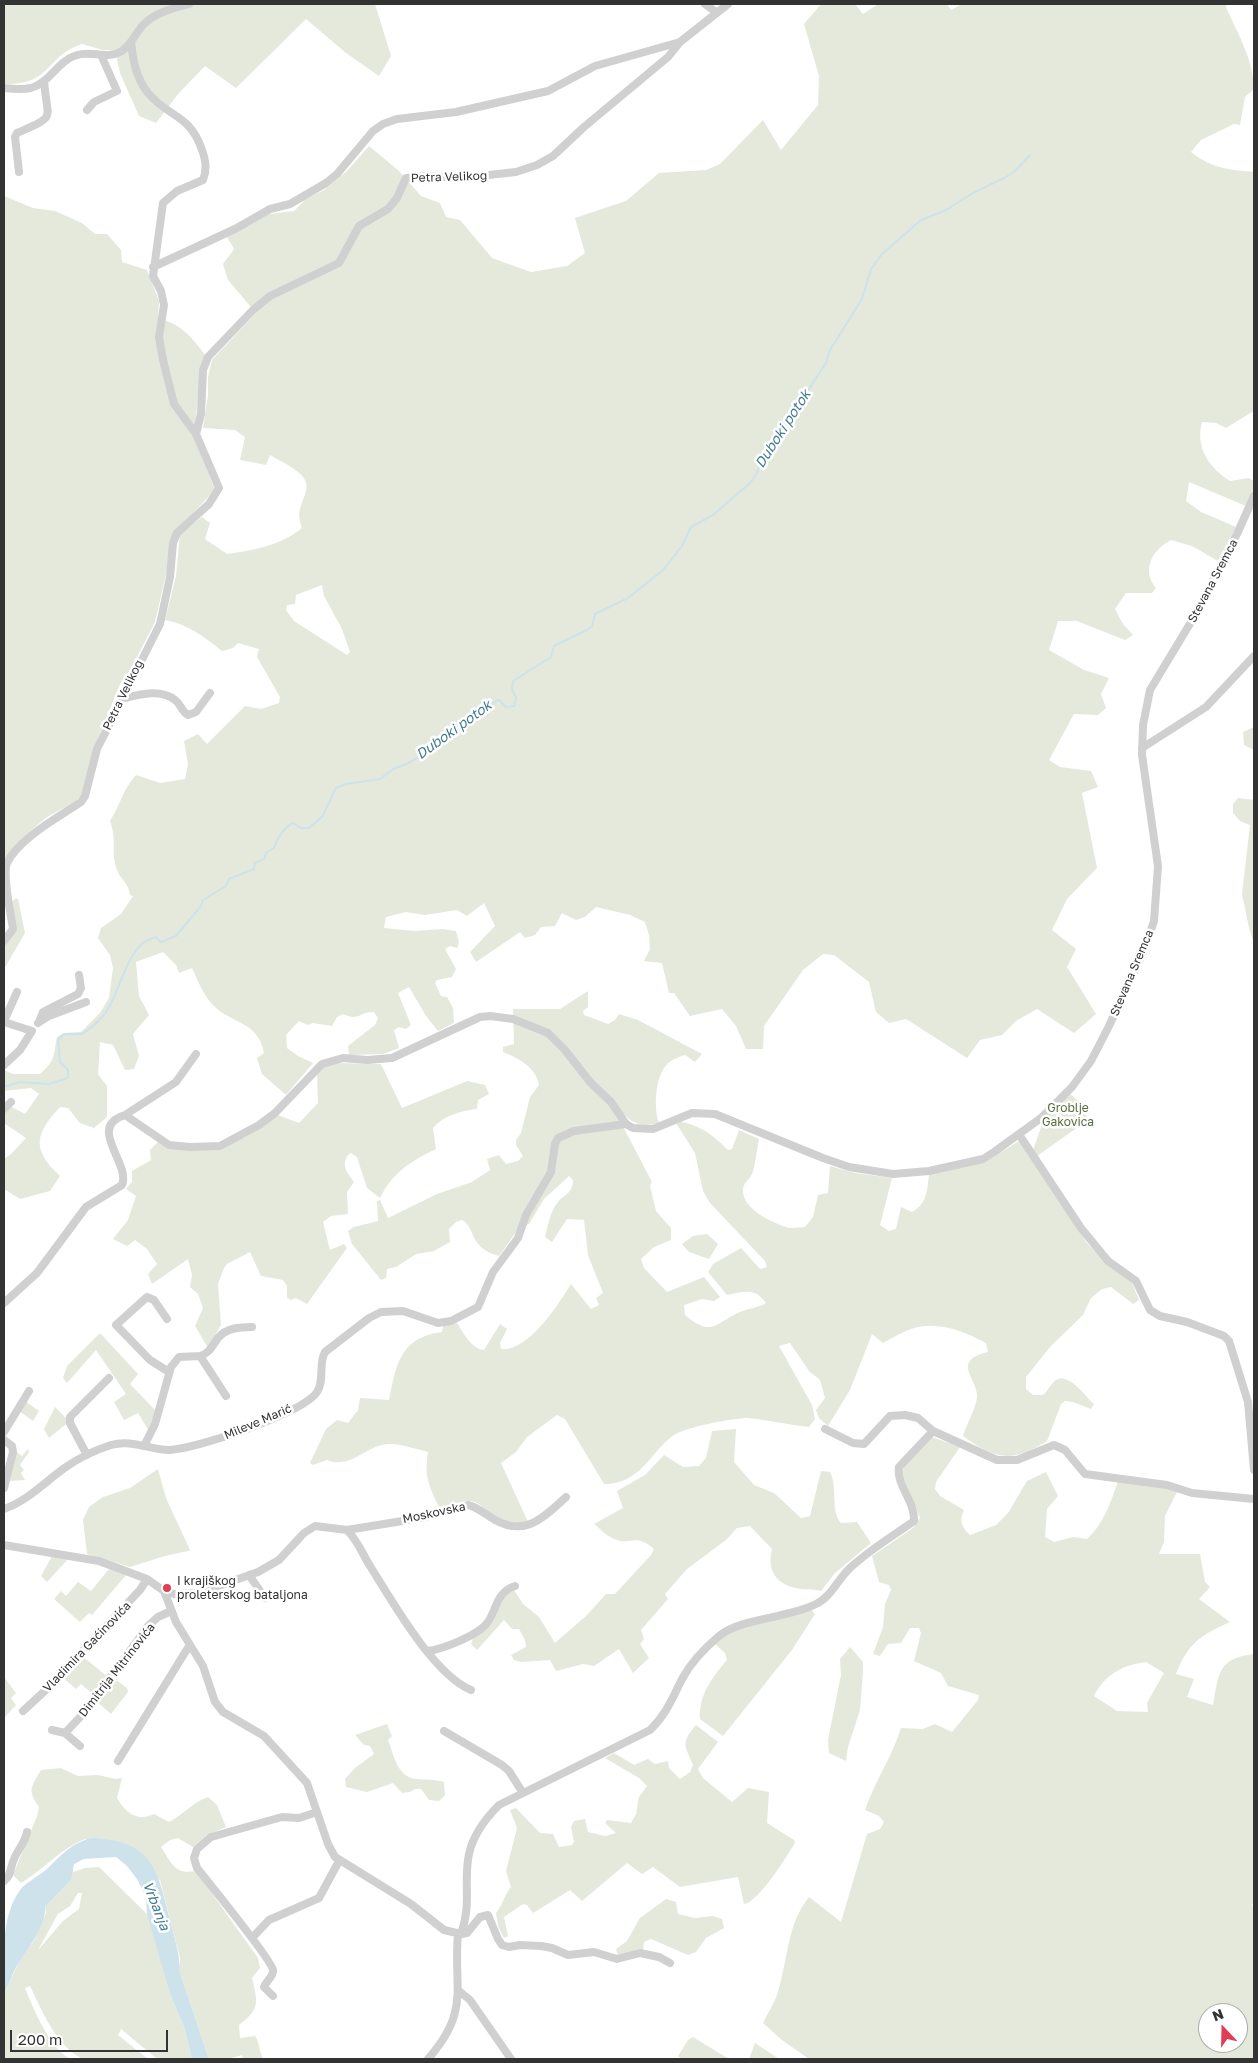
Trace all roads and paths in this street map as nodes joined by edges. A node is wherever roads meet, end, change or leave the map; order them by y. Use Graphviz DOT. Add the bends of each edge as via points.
graph roads {
  1 [pos="190,4"];
  2 [pos="705,4"];
  3 [pos="728,4"];
  4 [pos="716,12"];
  5 [pos="131,42"];
  6 [pos="680,42"];
  7 [pos="101,55"];
  8 [pos="44,80"];
  9 [pos="4,88"];
  10 [pos="87,110"];
  11 [pos="19,172"];
  12 [pos="153,267"];
  13 [pos="196,434"];
  14 [pos="1254,496"];
  15 [pos="1254,656"];
  16 [pos="210,693"];
  17 [pos="121,699"];
  18 [pos="1142,748"];
  19 [pos="4,941"];
  20 [pos="79,976"];
  21 [pos="17,992"];
  22 [pos="86,1002"];
  23 [pos="4,1021"];
  24 [pos="39,1022"];
  25 [pos="32,1031"];
  26 [pos="196,1054"];
  27 [pos="4,1065"];
  28 [pos="11,1102"];
  29 [pos="4,1109"];
  30 [pos="125,1115"];
  31 [pos="626,1124"];
  32 [pos="1020,1136"];
  33 [pos="4,1303"];
  34 [pos="167,1319"];
  35 [pos="252,1327"];
  36 [pos="200,1356"];
  37 [pos="169,1372"];
  38 [pos="109,1378"];
  39 [pos="29,1391"];
  40 [pos="226,1396"];
  41 [pos="825,1429"];
  42 [pos="933,1431"];
  43 [pos="4,1432"];
  44 [pos="4,1440"];
  45 [pos="145,1444"];
  46 [pos="87,1455"];
  47 [pos="1254,1470"];
  48 [pos="4,1488"];
  49 [pos="566,1497"];
  50 [pos="1254,1499"];
  51 [pos="4,1509"];
  52 [pos="347,1530"];
  53 [pos="4,1545"];
  54 [pos="249,1575"];
  55 [pos="147,1579"];
  56 [pos="515,1586"];
  57 [pos="164,1591"];
  58 [pos="174,1594"];
  59 [pos="265,1598"];
  60 [pos="170,1606"];
  61 [pos="189,1646"];
  62 [pos="428,1651"];
  63 [pos="471,1690"];
  64 [pos="23,1711"];
  65 [pos="52,1730"];
  66 [pos="444,1731"];
  67 [pos="65,1733"];
  68 [pos="80,1746"];
  69 [pos="118,1761"];
  70 [pos="523,1793"];
  71 [pos="317,1812"];
  72 [pos="27,1832"];
  73 [pos="339,1861"];
  74 [pos="4,1881"];
  75 [pos="460,1934"];
  76 [pos="252,1938"];
  77 [pos="670,1963"];
  78 [pos="459,1991"];
  79 [pos="273,1996"];
  80 [pos="428,2059"];
  81 [pos="511,2059"];
  1 -- 5 [label="street" via="153,17"];
  2 -- 4 [label="street"];
  3 -- 4 [label="street, Petra Velikog"];
  4 -- 6 [label="street, Petra Velikog"];
  5 -- 7 [label="street" via="120,52"];
  5 -- 12 [label="street, Petra Velikog" via="134,67 146,91 161,107 192,128 200,142 206,166 203,180 177,191 163,203"];
  6 -- 12 [label="street, Petra Velikog" via="595,66 548,91 456,112 397,119 383,124 326,182 290,204 270,209"];
  6 -- 13 [label="street, Petra Velikog" via="668,57 564,147 537,165 516,172 471,177 406,178 388,209 359,226 339,263 270,296 208,357 203,370"];
  7 -- 8 [label="street" via="82,53 68,57"];
  7 -- 10 [label="street" via="117,91 94,102"];
  8 -- 9 [label="street" via="31,88"];
  8 -- 11 [label="street" via="49,111 42,122 16,133"];
  12 -- 13 [label="street, Petra Velikog" via="153,276 164,305 159,337 174,404"];
  13 -- 17 [label="street, Petra Velikog" via="219,488 209,504 177,533 160,624"];
  14 -- 18 [label="street, Stevana Sremca" via="1191,622 1150,690"];
  15 -- 18 [label="street" via="1206,707"];
  16 -- 17 [label="street" via="196,712 188,715 177,702 164,694 141,694"];
  17 -- 19 [label="street, Petra Velikog" via="97,749 81,802 40,827 7,864 13,929"];
  18 -- 32 [label="street, Stevana Sremca" via="1158,866 1154,921 1145,948 1091,1061 1072,1087"];
  20 -- 24 [label="street" via="81,988 78,994 43,1012"];
  21 -- 23 [label="street"];
  22 -- 24 [label="street"];
  23 -- 25 [label="street"];
  24 -- 25 [label="street"];
  25 -- 27 [label="street" via="20,1050"];
  26 -- 30 [label="street" via="176,1082"];
  28 -- 29 [label="street"];
  30 -- 31 [label="street" via="169,1145 190,1148 220,1146 274,1113 322,1064 343,1058 392,1058 480,1017 490,1016 513,1019 548,1033 611,1102"];
  30 -- 33 [label="street" via="110,1125 111,1145 122,1170 122,1185 86,1207 37,1273"];
  31 -- 32 [label="street, Stevana Sremca" via="642,1130 692,1113 715,1114 849,1167 893,1174 929,1171 983,1159"];
  31 -- 45 [label="street, Mileve Marić" via="574,1131 558,1138 551,1172 526,1215 518,1238 493,1272 478,1307 451,1321 438,1323 403,1312 388,1311 375,1315 325,1352 320,1388 305,1401 258,1425 197,1445 171,1450"];
  32 -- 47 [label="street" via="1081,1228 1108,1261 1136,1281 1150,1310 1224,1336 1229,1341 1248,1402"];
  34 -- 37 [label="street" via="154,1300 147,1297 116,1325 150,1360"];
  35 -- 36 [label="street" via="225,1332 207,1353"];
  36 -- 37 [label="street" via="178,1357"];
  36 -- 40 [label="street"];
  37 -- 45 [label="street" via="155,1424"];
  38 -- 46 [label="street" via="70,1417"];
  39 -- 43 [label="street"];
  41 -- 42 [label="street" via="853,1443 864,1444 883,1420 896,1415 918,1418"];
  42 -- 50 [label="street" via="998,1460 1017,1460 1054,1445 1065,1450 1085,1474 1167,1485 1200,1494"];
  42 -- 70 [label="street" via="899,1467 898,1474 913,1510 914,1521 852,1566 816,1604 737,1625 718,1637 683,1678 669,1708 650,1730"];
  44 -- 48 [label="street" via="12,1446 13,1452"];
  45 -- 46 [label="street, Mileve Marić" via="121,1443"];
  46 -- 51 [label="street, Mileve Marić" via="64,1468 20,1502"];
  49 -- 52 [label="street, Moskovska" via="539,1522 515,1527 500,1523 475,1506 468,1505 427,1517"];
  52 -- 54 [label="street, Moskovska" via="324,1526 312,1528 279,1560"];
  52 -- 62 [label="street"];
  53 -- 55 [label="street" via="89,1558"];
  54 -- 58 [label="street, Moskovska" via="199,1593"];
  54 -- 59 [label="street"];
  55 -- 57 [label="street"];
  55 -- 64 [label="street, Vladimira Gaćinovića"];
  56 -- 62 [label="street" via="508,1588 497,1600 487,1623 476,1632 439,1650"];
  57 -- 58 [label="street, Moskovska"];
  57 -- 60 [label="street"];
  58 -- 60 [label="street"];
  60 -- 61 [label="street"];
  60 -- 67 [label="street, Dimitrija Mitrinovića" via="148,1626 84,1713"];
  61 -- 69 [label="street"];
  61 -- 71 [label="street" via="203,1666 215,1702 223,1712 264,1736 298,1772 307,1783"];
  62 -- 63 [label="street" via="460,1685"];
  65 -- 67 [label="street"];
  66 -- 70 [label="street" via="510,1771"];
  67 -- 68 [label="street"];
  70 -- 75 [label="street" via="499,1805 474,1840 469,1854 467,1918"];
  71 -- 73 [label="street" via="328,1844"];
  71 -- 76 [label="street" via="299,1818 282,1817 222,1833 197,1848 194,1858 197,1868"];
  72 -- 74 [label="street"];
  73 -- 75 [label="street" via="411,1904 438,1927"];
  73 -- 76 [label="street" via="319,1898 269,1920"];
  75 -- 77 [label="street" via="467,1932 480,1917 488,1915 502,1945 541,1946 568,1955 594,1952 617,1959 640,1953"];
  75 -- 78 [label="street" via="457,1949"];
  76 -- 79 [label="street" via="273,1969 264,1987"];
  78 -- 80 [label="street" via="454,2020"];
  78 -- 81 [label="street" via="470,2000"];
}
